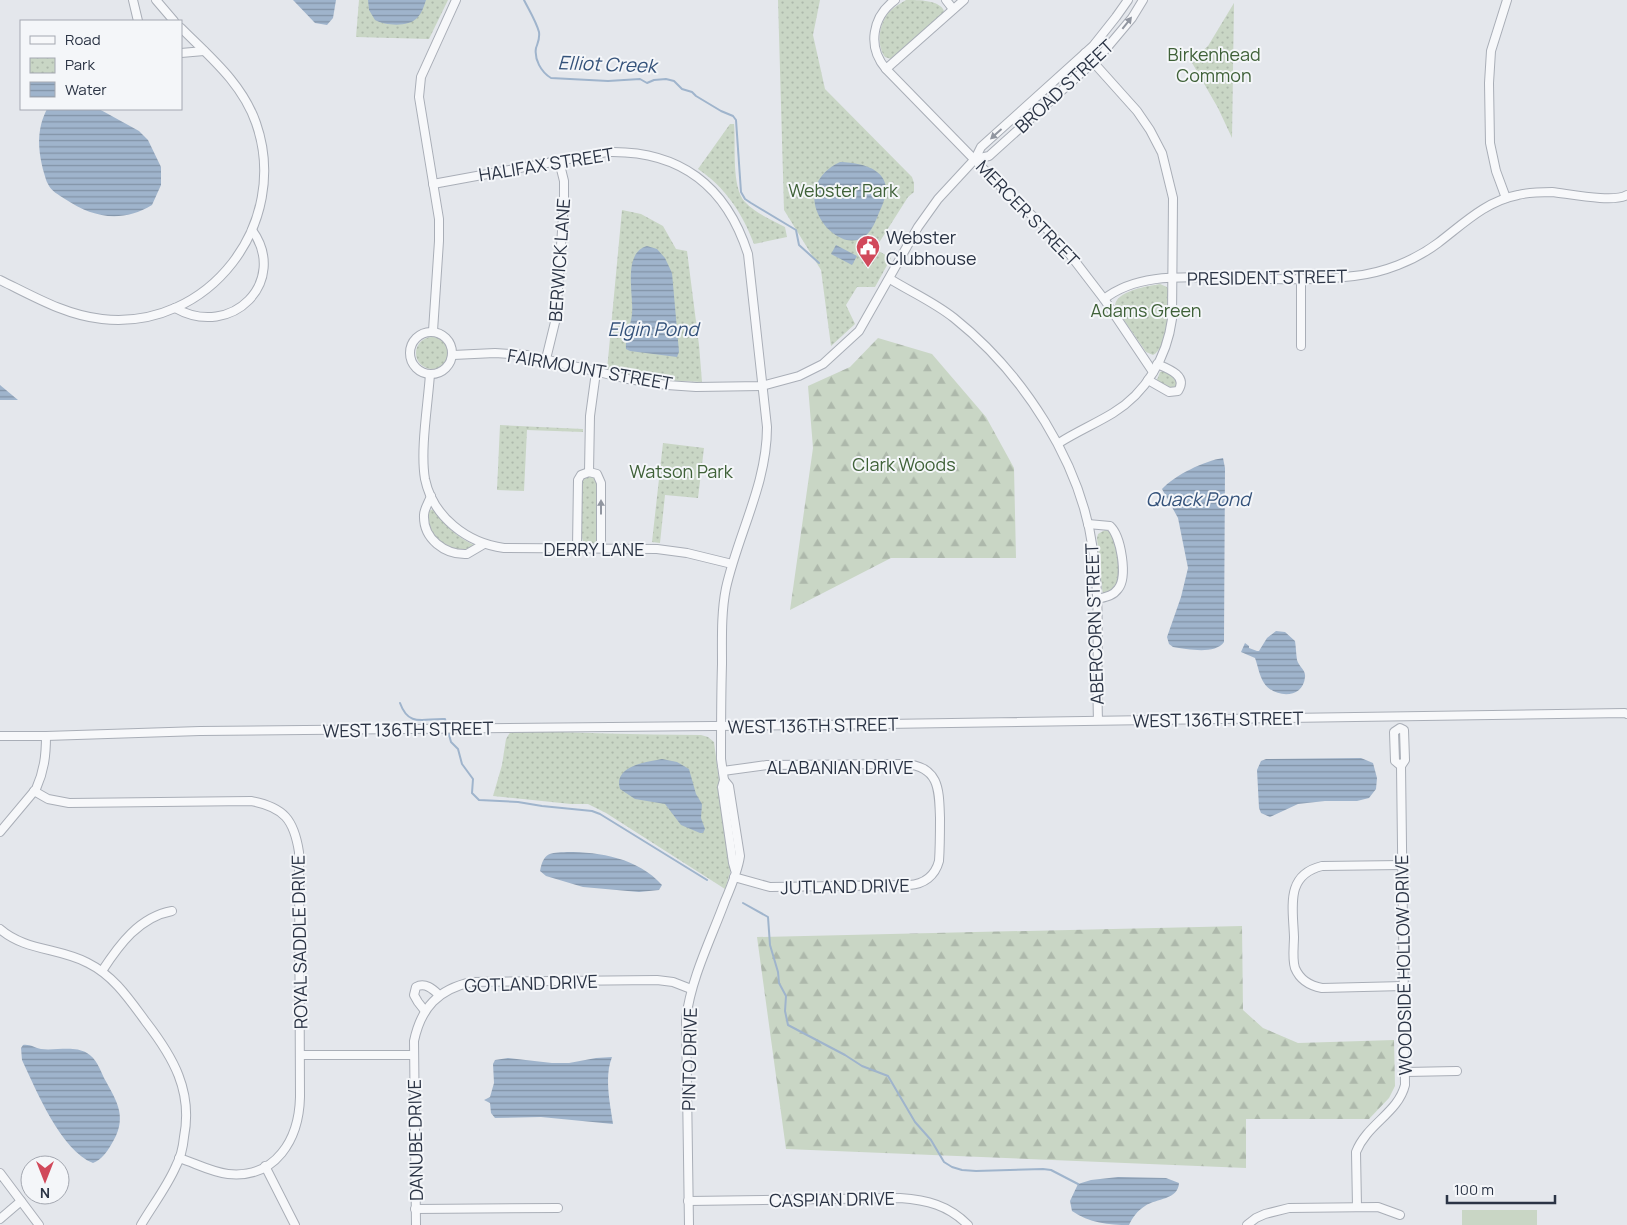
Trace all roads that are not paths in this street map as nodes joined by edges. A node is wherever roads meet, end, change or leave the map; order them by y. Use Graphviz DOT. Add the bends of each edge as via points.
graph roads {
  1 [pos="133,0"];
  2 [pos="156,0"];
  3 [pos="456,0"];
  4 [pos="895,0"];
  5 [pos="946,0"];
  6 [pos="964,0"];
  7 [pos="1128,0"];
  8 [pos="1143,0"];
  9 [pos="1507,0"];
  10 [pos="954,9"];
  11 [pos="138,20"];
  12 [pos="173,20"];
  13 [pos="182,29"];
  14 [pos="204,51"];
  15 [pos="182,53"];
  16 [pos="1085,53"];
  17 [pos="1093,62"];
  18 [pos="886,68"];
  19 [pos="975,159"];
  20 [pos="559,161"];
  21 [pos="434,184"];
  22 [pos="1626,197"];
  23 [pos="1506,198"];
  24 [pos="252,230"];
  25 [pos="1173,277"];
  26 [pos="1301,278"];
  27 [pos="890,279"];
  28 [pos="0,280"];
  29 [pos="1104,299"];
  30 [pos="176,308"];
  31 [pos="433,331"];
  32 [pos="1301,346"];
  33 [pos="453,355"];
  34 [pos="546,359"];
  35 [pos="1157,364"];
  36 [pos="596,372"];
  37 [pos="1153,372"];
  38 [pos="430,374"];
  39 [pos="1148,380"];
  40 [pos="762,386"];
  41 [pos="1059,443"];
  42 [pos="589,472"];
  43 [pos="431,496"];
  44 [pos="1088,524"];
  45 [pos="484,544"];
  46 [pos="577,548"];
  47 [pos="601,548"];
  48 [pos="732,564"];
  49 [pos="1097,599"];
  50 [pos="1626,713"];
  51 [pos="1400,717"];
  52 [pos="1098,720"];
  53 [pos="721,726"];
  54 [pos="0,736"];
  55 [pos="46,736"];
  56 [pos="723,771"];
  57 [pos="34,790"];
  58 [pos="940,825"];
  59 [pos="0,832"];
  60 [pos="1402,865"];
  61 [pos="735,874"];
  62 [pos="172,911"];
  63 [pos="0,928"];
  64 [pos="102,971"];
  65 [pos="1404,986"];
  66 [pos="691,989"];
  67 [pos="439,995"];
  68 [pos="425,1011"];
  69 [pos="414,1054"];
  70 [pos="300,1055"];
  71 [pos="1457,1071"];
  72 [pos="1406,1072"];
  73 [pos="179,1158"];
  74 [pos="265,1166"];
  75 [pos="0,1173"];
  76 [pos="20,1200"];
  77 [pos="688,1201"];
  78 [pos="20,1202"];
  79 [pos="24,1205"];
  80 [pos="1357,1207"];
  81 [pos="558,1208"];
  82 [pos="416,1209"];
  83 [pos="1400,1216"];
  84 [pos="0,1220"];
  85 [pos="39,1225"];
  86 [pos="141,1225"];
  87 [pos="294,1225"];
  88 [pos="416,1225"];
  89 [pos="689,1225"];
  90 [pos="968,1225"];
  91 [pos="1248,1225"];
  1 -- 11 [label="street"];
  2 -- 12 [label="street"];
  3 -- 21 [label="street" via="419,87"];
  4 -- 18 [label="street, MERCER STREET" via="882,13 874,38 877,54"];
  5 -- 10 [label="street"];
  6 -- 10 [label="street"];
  7 -- 16 [label="street, BROAD STREET"];
  17 -- 8 [label="street, BROAD STREET, one-way" via="1132,18"];
  9 -- 23 [label="street" via="1491,51 1489,84 1490,144"];
  10 -- 18 [label="street"];
  13 -- 14 [label="street"];
  14 -- 15 [label="street"];
  14 -- 24 [label="street" via="248,103 262,142 265,182"];
  16 -- 17 [label="street"];
  16 -- 19 [label="street, BROAD STREET, one-way" via="981,147"];
  17 -- 19 [label="street, BROAD STREET" via="989,156"];
  17 -- 25 [label="street" via="1137,111 1162,153 1172,198"];
  18 -- 19 [label="street, MERCER STREET"];
  19 -- 27 [label="street, BROAD STREET" via="938,199 918,227"];
  19 -- 29 [label="street, MERCER STREET" via="1057,240"];
  20 -- 21 [label="street, HALIFAX STREET"];
  20 -- 34 [label="street, BERWICK LANE" via="564,181 564,211 556,318"];
  20 -- 40 [label="street, HALIFAX STREET" via="607,152 650,156 697,177 721,200 731,213 748,254"];
  21 -- 31 [label="street" via="440,241"];
  22 -- 23 [label="street, PRESIDENT STREET" via="1542,192"];
  23 -- 26 [label="street, PRESIDENT STREET" via="1477,212 1426,251 1400,263 1356,276"];
  24 -- 30 [label="street" via="220,277"];
  24 -- 30 [label="street" via="260,241 264,259 260,280 250,298 234,312 216,318 194,317"];
  25 -- 26 [label="street, PRESIDENT STREET"];
  25 -- 29 [label="street, PRESIDENT STREET" via="1134,284"];
  25 -- 35 [label="street" via="1170,331"];
  26 -- 32 [label="street"];
  27 -- 40 [label="street, FAIRMOUNT STREET" via="859,331 836,354 799,376"];
  27 -- 41 [label="street, ABERCORN STREET" via="938,306 982,342 1025,393"];
  28 -- 30 [label="street" via="55,306 88,317 135,318"];
  29 -- 37 [label="street, MERCER STREET"];
  31 -- 33 [label="street" via="446,337"];
  31 -- 38 [label="street" via="416,338 410,350 414,365"];
  33 -- 34 [label="street, FAIRMOUNT STREET" via="513,354"];
  33 -- 38 [label="street" via="446,368"];
  34 -- 36 [label="street, FAIRMOUNT STREET"];
  35 -- 37 [label="street"];
  35 -- 39 [label="street" via="1180,377 1181,386 1178,391 1169,392"];
  36 -- 40 [label="street, FAIRMOUNT STREET" via="666,385"];
  36 -- 42 [label="street" via="590,416"];
  37 -- 39 [label="street"];
  38 -- 43 [label="street" via="424,467"];
  39 -- 41 [label="street" via="1133,398 1114,412"];
  40 -- 48 [label="street, HALIFAX STREET" via="767,427 766,455 756,497"];
  41 -- 44 [label="street, ABERCORN STREET"];
  42 -- 46 [label="street" via="580,475 578,480"];
  47 -- 42 [label="street, one-way" via="601,483 597,474"];
  43 -- 45 [label="street, DERRY LANE" via="458,530"];
  43 -- 45 [label="street" via="425,511 425,525 439,546 449,552 467,554"];
  44 -- 49 [label="street, ABERCORN STREET" via="1094,551"];
  44 -- 49 [label="street" via="1110,526 1120,546 1123,574 1120,585 1114,593"];
  45 -- 46 [label="street, DERRY LANE" via="514,549"];
  46 -- 47 [label="street, DERRY LANE"];
  47 -- 48 [label="street, DERRY LANE" via="671,551"];
  48 -- 53 [label="street, PINTO DRIVE" via="722,629"];
  49 -- 52 [label="street, ABERCORN STREET"];
  50 -- 51 [label="street, WEST 136TH STREET"];
  51 -- 52 [label="street, WEST 136TH STREET"];
  51 -- 60 [label="street, WOODSIDE HOLLOW DRIVE" via="1400,728 1394,732 1395,761 1401,766"];
  52 -- 53 [label="street, WEST 136TH STREET"];
  53 -- 55 [label="street, WEST 136TH STREET"];
  53 -- 56 [label="street, PINTO DRIVE"];
  54 -- 55 [label="street, WEST 136TH STREET"];
  55 -- 57 [label="street" via="45,763"];
  56 -- 58 [label="street, ALABANIAN DRIVE" via="767,765 920,766 930,773 938,788"];
  56 -- 61 [label="street, PINTO DRIVE" via="729,786 740,856"];
  57 -- 59 [label="street"];
  57 -- 70 [label="street, ROYAL SADDLE DRIVE" via="48,799 69,803 251,801 265,803 285,815 296,835 299,852"];
  58 -- 61 [label="street, JUTLAND DRIVE" via="937,867 926,881 915,885 770,887"];
  60 -- 65 [label="street, WOODSIDE HOLLOW DRIVE"];
  60 -- 65 [label="street" via="1322,866 1307,870 1294,889 1293,907 1294,966 1304,981 1322,988"];
  61 -- 66 [label="street, PINTO DRIVE"];
  62 -- 64 [label="street" via="152,917 136,929"];
  63 -- 64 [label="street" via="18,941 72,956"];
  64 -- 73 [label="street" via="126,995 176,1068 186,1108 185,1134"];
  65 -- 72 [label="street, WOODSIDE HOLLOW DRIVE"];
  66 -- 67 [label="street, GOTLAND DRIVE" via="674,982 656,980 472,982"];
  66 -- 77 [label="street, PINTO DRIVE" via="686,1019"];
  67 -- 68 [label="street, GOTLAND DRIVE"];
  67 -- 68 [label="street" via="425,985 416,987 414,995"];
  68 -- 69 [label="street, GOTLAND DRIVE" via="418,1023"];
  69 -- 70 [label="street"];
  69 -- 82 [label="street, DANUBE DRIVE"];
  70 -- 74 [label="street, ROYAL SADDLE DRIVE" via="300,1108 296,1130 285,1150"];
  71 -- 72 [label="street"];
  72 -- 80 [label="street, WOODSIDE HOLLOW DRIVE" via="1404,1091 1398,1102 1365,1135 1356,1152"];
  73 -- 74 [label="street, ROYAL SADDLE DRIVE" via="226,1174 253,1172"];
  73 -- 86 [label="street"];
  74 -- 87 [label="street"];
  75 -- 76 [label="street"];
  77 -- 89 [label="street, PINTO DRIVE"];
  77 -- 90 [label="street, CASPIAN DRIVE" via="916,1199 942,1206"];
  78 -- 84 [label="street"];
  79 -- 85 [label="street"];
  80 -- 83 [label="street" via="1378,1207"];
  80 -- 91 [label="street" via="1289,1208 1265,1214"];
  81 -- 82 [label="street"];
  82 -- 88 [label="street, DANUBE DRIVE"];
}
